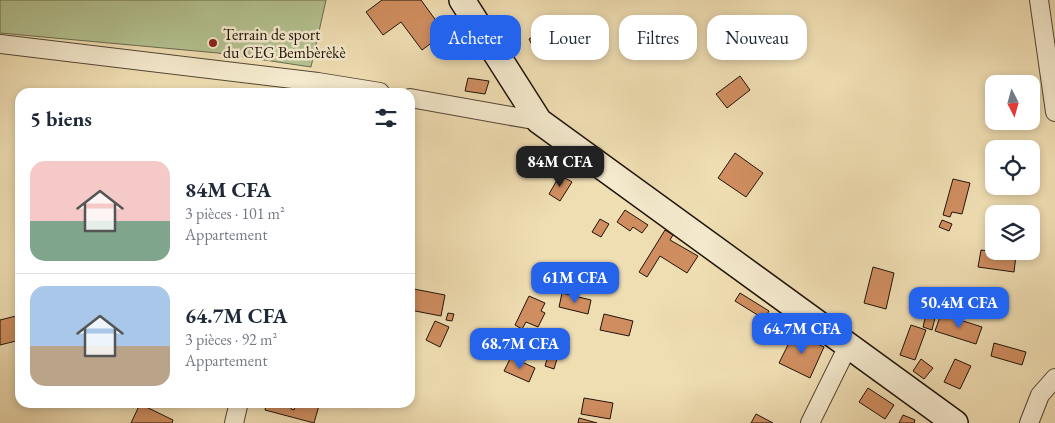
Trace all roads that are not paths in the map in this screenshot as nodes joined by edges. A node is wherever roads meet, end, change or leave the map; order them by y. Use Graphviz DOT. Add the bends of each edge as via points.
graph roads {
  1 [pos="462,0"];
  2 [pos="1039,0"];
  3 [pos="0,44"];
  4 [pos="317,87"];
  5 [pos="330,88"];
  6 [pos="415,99"];
  7 [pos="1055,112"];
  8 [pos="540,121"];
  9 [pos="849,344"];
  10 [pos="1055,378"];
  11 [pos="238,408"];
  12 [pos="234,423"];
  13 [pos="810,423"];
  14 [pos="955,423"];
  15 [pos="1029,423"];
  1 -- 8 [label="main road"];
  2 -- 7 [label="street"];
  3 -- 4 [label="street"];
  4 -- 5 [label="street"];
  6 -- 8 [label="street"];
  8 -- 9 [label="main road"];
  9 -- 13 [label="street"];
  9 -- 14 [label="main road"];
  10 -- 15 [label="street" via="1040,395"];
  11 -- 12 [label="street"];
}
